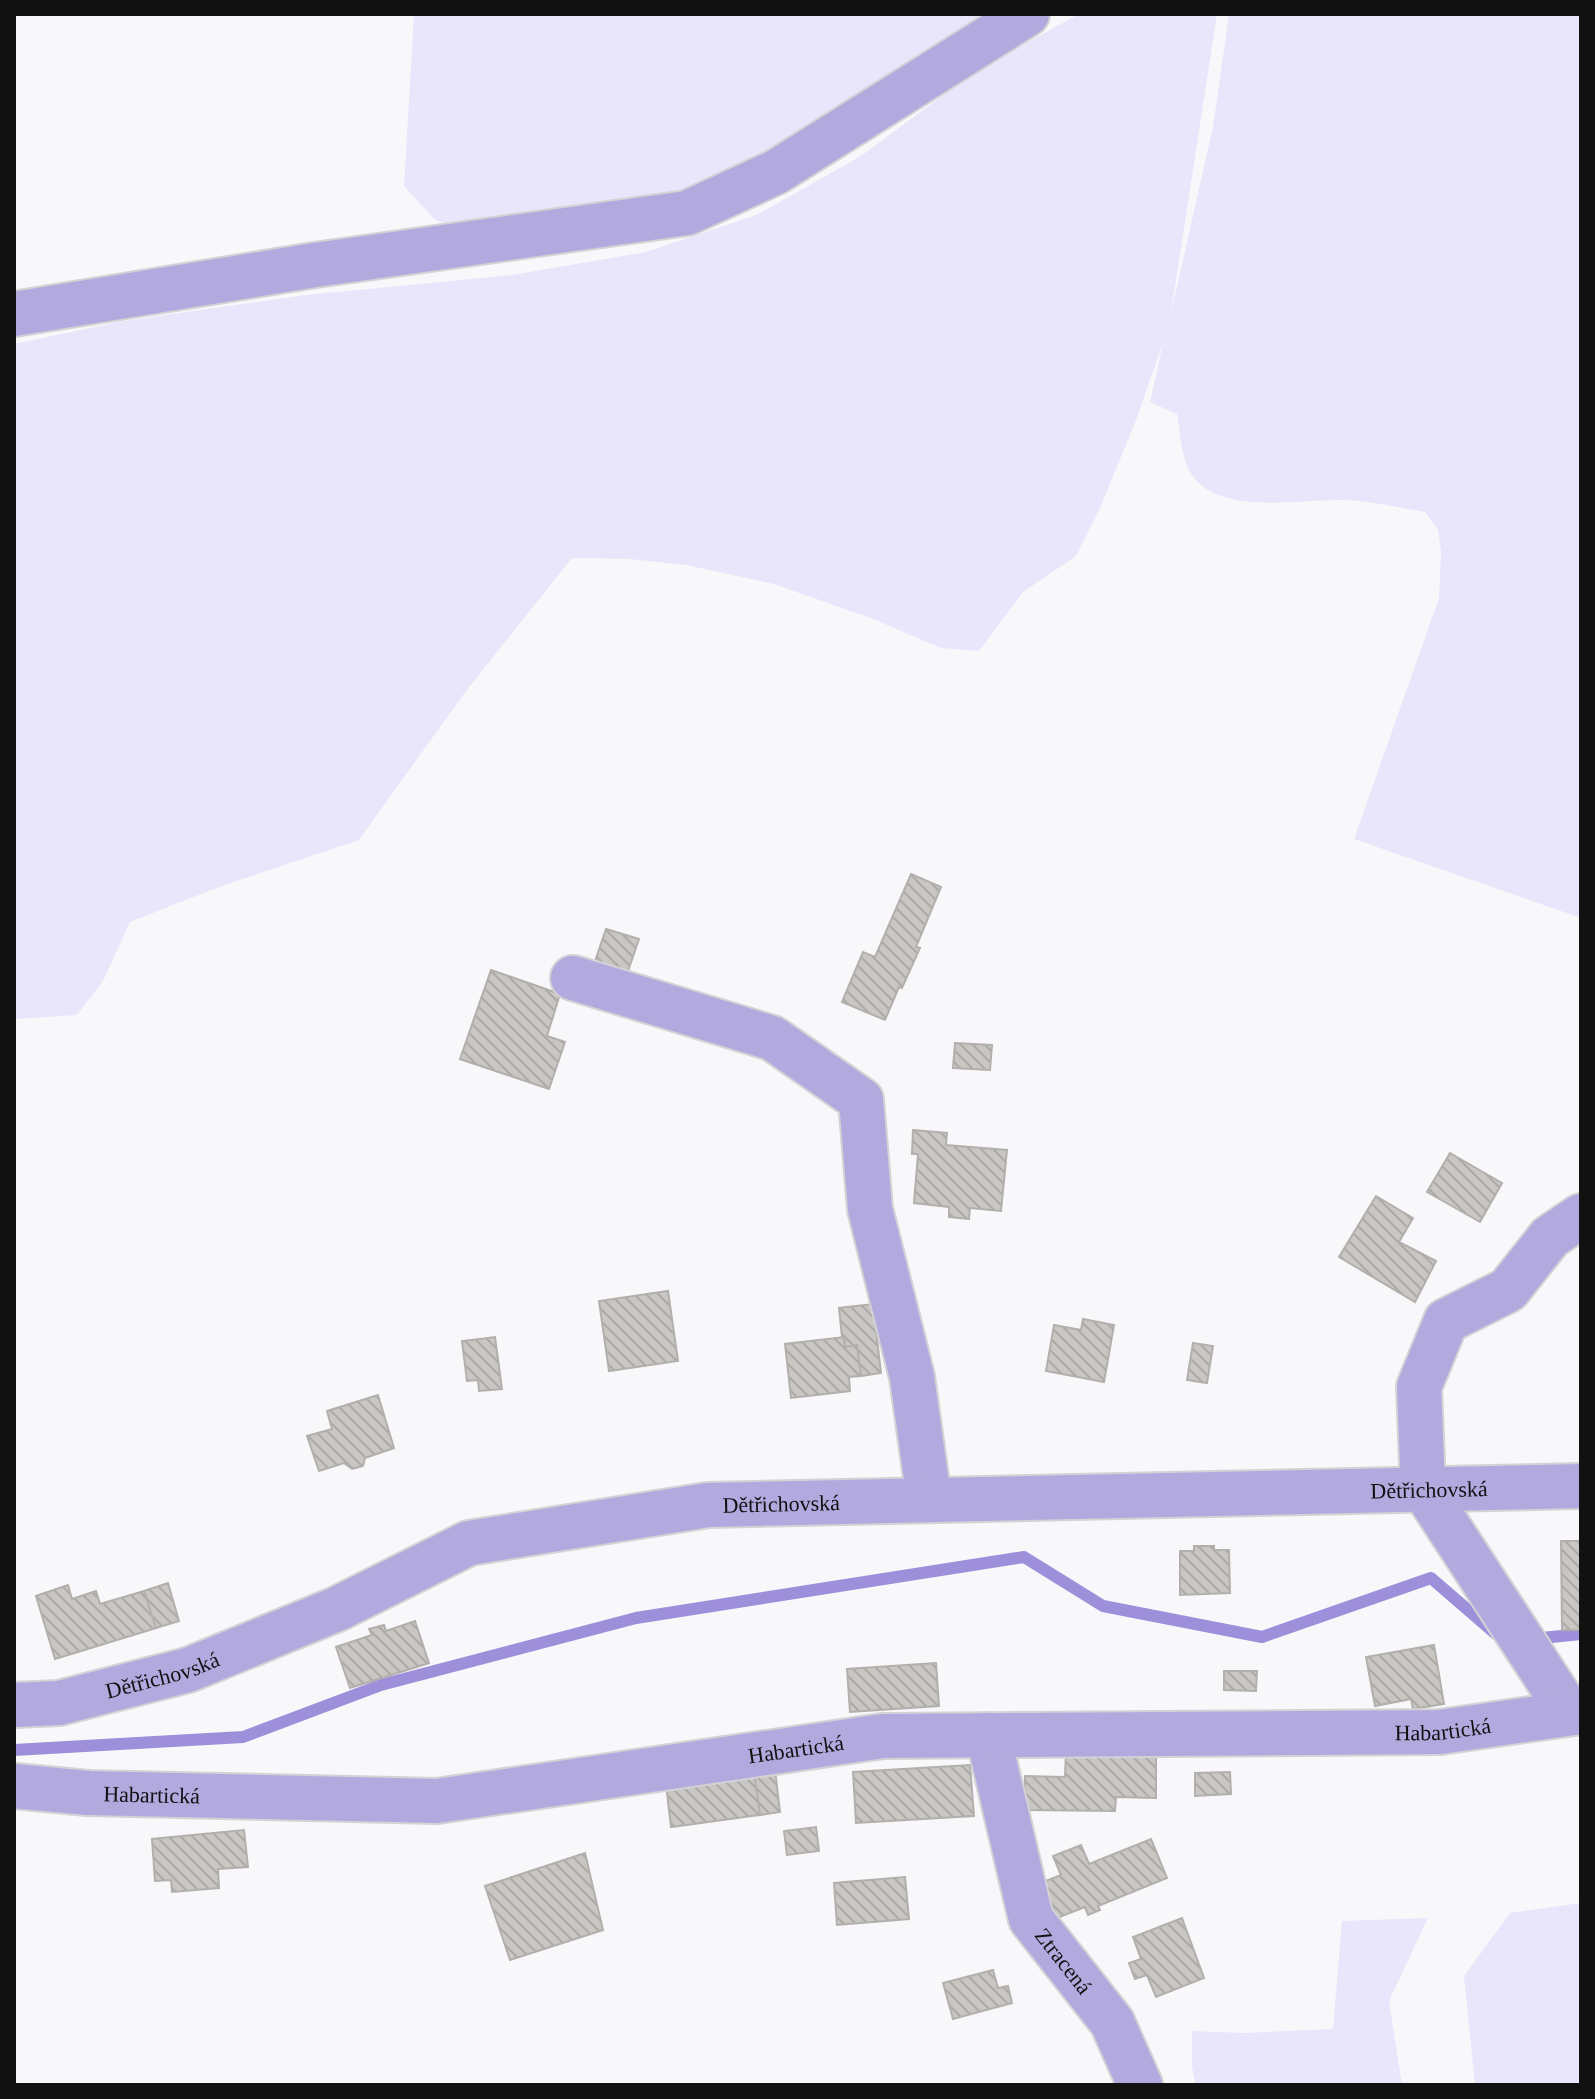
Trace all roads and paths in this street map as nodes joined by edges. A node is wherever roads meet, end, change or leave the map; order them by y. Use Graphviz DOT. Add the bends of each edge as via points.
graph roads {
  1 [pos="1027,14"];
  2 [pos="14,314"];
  3 [pos="573,978"];
  4 [pos="1581,1216"];
  5 [pos="1581,1486"];
  6 [pos="1423,1488"];
  7 [pos="929,1499"];
  8 [pos="14,1705"];
  9 [pos="1575,1712"];
  10 [pos="988,1735"];
  11 [pos="14,1786"];
  12 [pos="1140,2085"];
  1 -- 2 [label="street" via="776,172 687,213"];
  3 -- 7 [label="street" via="772,1038 861,1100 870,1209 912,1377"];
  4 -- 6 [label="street" via="1550,1237 1508,1290 1446,1321 1419,1387"];
  5 -- 6 [label="street, Dětřichovská"];
  6 -- 7 [label="street, Dětřichovská"];
  6 -- 9 [label="street"];
  7 -- 8 [label="street, Dětřichovská" via="708,1505 469,1543 337,1609 188,1670 59,1703"];
  9 -- 10 [label="street, Habartická" via="1440,1732"];
  10 -- 11 [label="street, Habartická" via="883,1736 437,1801 88,1793"];
  10 -- 12 [label="street, Ztracená" via="1031,1919 1112,2022"];
}
